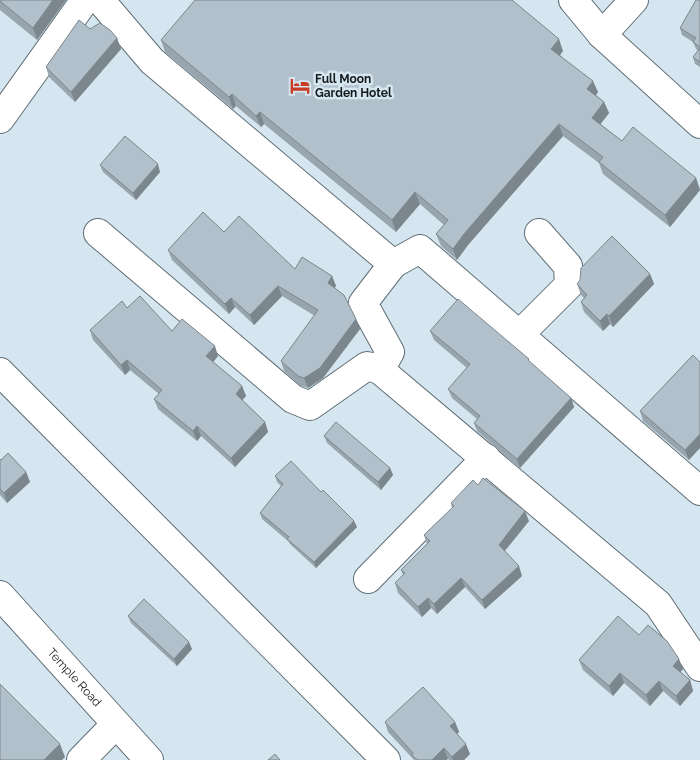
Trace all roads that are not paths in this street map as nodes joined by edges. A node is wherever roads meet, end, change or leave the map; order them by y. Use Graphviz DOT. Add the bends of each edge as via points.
graph roads {
  1 [pos="85,0"];
  2 [pos="100,0"];
  3 [pos="573,0"];
  4 [pos="634,0"];
  5 [pos="602,35"];
  6 [pos="0,119"];
  7 [pos="700,124"];
  8 [pos="98,232"];
  9 [pos="539,233"];
  10 [pos="393,264"];
  11 [pos="520,334"];
  12 [pos="380,370"];
  13 [pos="0,372"];
  14 [pos="486,458"];
  15 [pos="700,491"];
  16 [pos="368,579"];
  17 [pos="0,595"];
  18 [pos="700,667"];
  19 [pos="116,724"];
  20 [pos="81,760"];
  21 [pos="149,760"];
  22 [pos="386,760"];
  1 -- 6 [label="street"];
  2 -- 10 [label="street" via="152,61"];
  3 -- 5 [label="street"];
  4 -- 5 [label="street"];
  5 -- 7 [label="street"];
  8 -- 12 [label="street" via="293,400 310,406 367,366"];
  9 -- 11 [label="street" via="568,266 569,284"];
  10 -- 11 [label="street" via="420,249"];
  10 -- 12 [label="street" via="362,304 390,352"];
  11 -- 15 [label="street"];
  12 -- 14 [label="street"];
  13 -- 22 [label="street"];
  14 -- 16 [label="street"];
  14 -- 18 [label="street" via="658,604"];
  17 -- 19 [label="street, Temple Road"];
  19 -- 20 [label="street"];
  19 -- 21 [label="street, Temple Road"];
}
